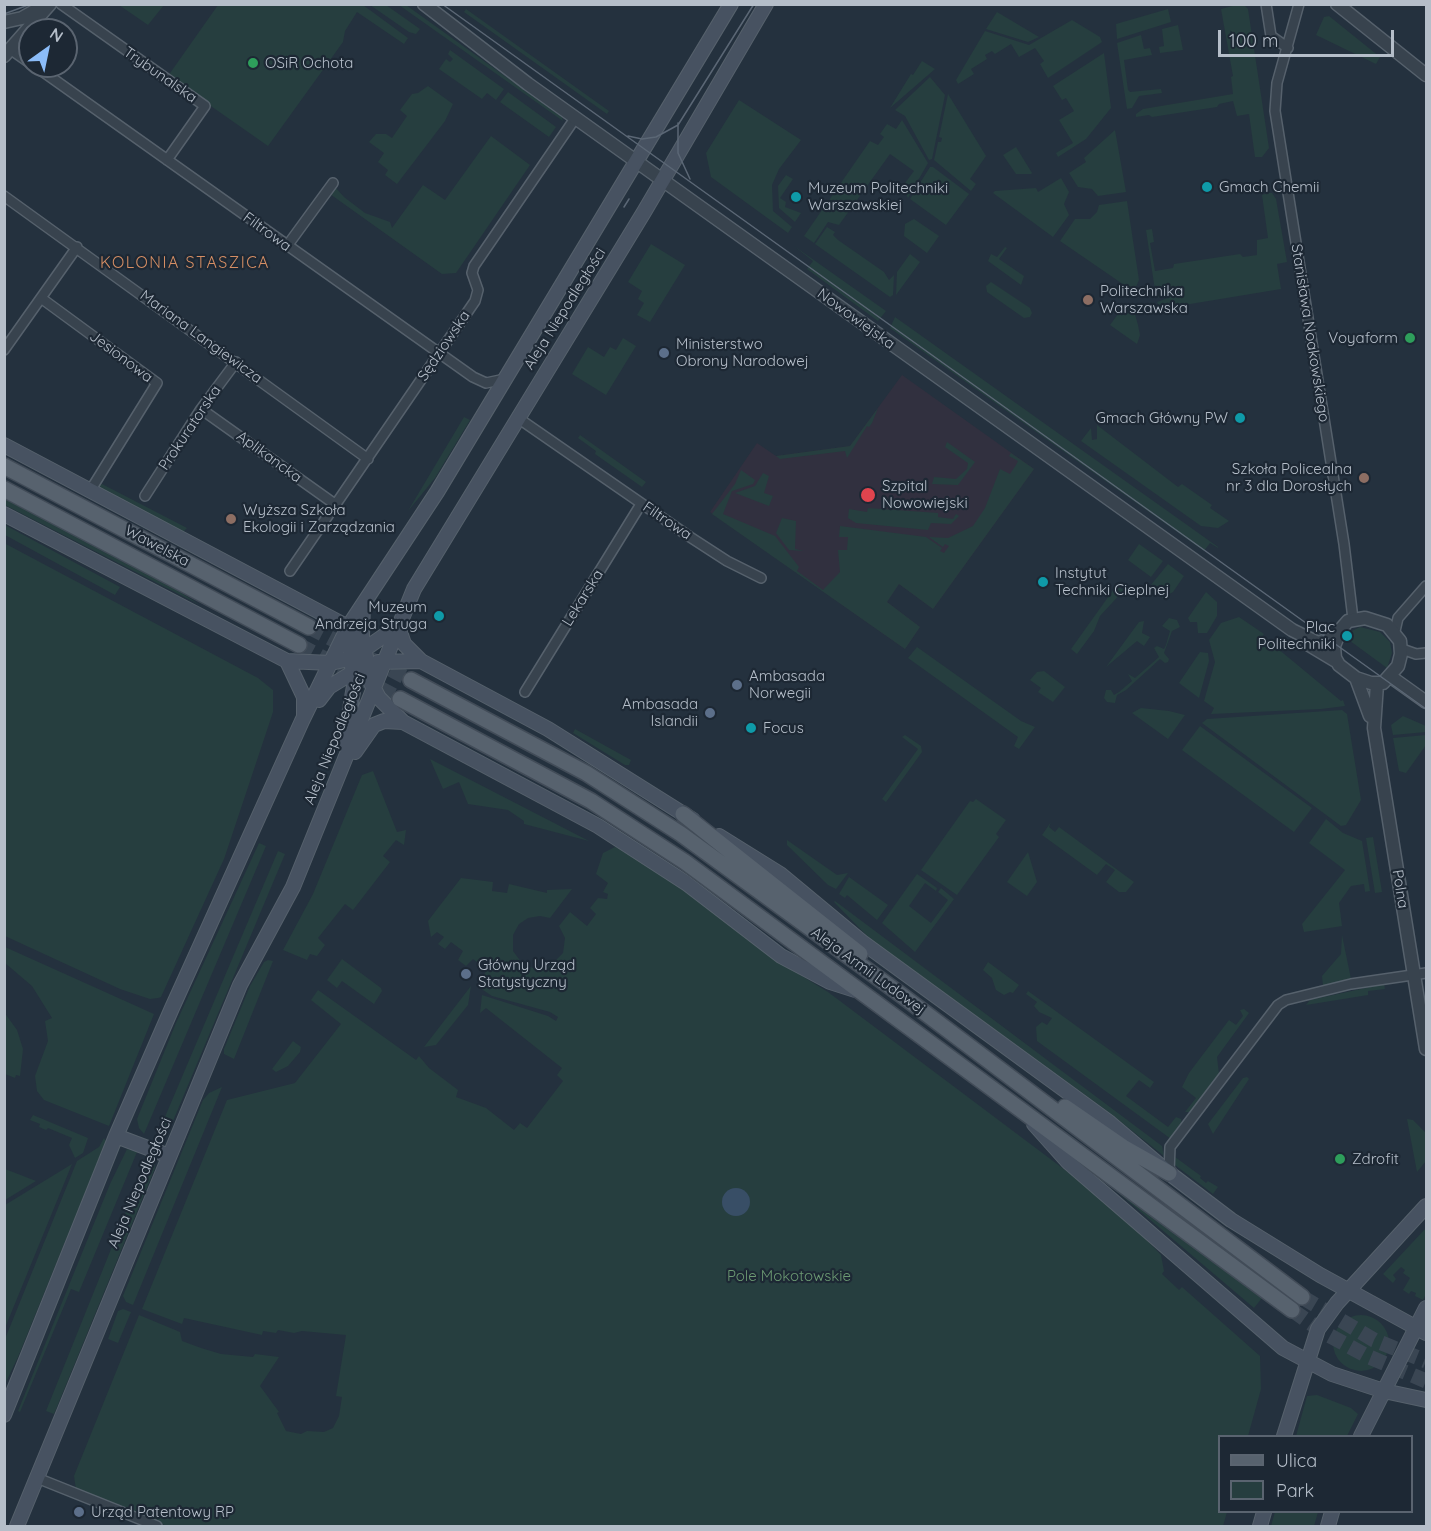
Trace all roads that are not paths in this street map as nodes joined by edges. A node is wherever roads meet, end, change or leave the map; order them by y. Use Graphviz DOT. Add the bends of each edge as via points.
graph roads {
  1 [pos="48,4"];
  2 [pos="61,4"];
  3 [pos="424,4"];
  4 [pos="731,4"];
  5 [pos="766,4"];
  6 [pos="1266,4"];
  7 [pos="1299,4"];
  8 [pos="1337,4"];
  9 [pos="4,22"];
  10 [pos="1288,48"];
  11 [pos="6,50"];
  12 [pos="1426,75"];
  13 [pos="51,78"];
  14 [pos="576,117"];
  15 [pos="167,160"];
  16 [pos="637,161"];
  17 [pos="663,178"];
  18 [pos="333,183"];
  19 [pos="4,196"];
  20 [pos="287,246"];
  21 [pos="77,247"];
  22 [pos="41,298"];
  23 [pos="4,350"];
  24 [pos="439,353"];
  25 [pos="236,362"];
  26 [pos="505,379"];
  27 [pos="201,409"];
  28 [pos="518,418"];
  29 [pos="4,445"];
  30 [pos="368,459"];
  31 [pos="4,466"];
  32 [pos="4,489"];
  33 [pos="90,491"];
  34 [pos="146,495"];
  35 [pos="641,504"];
  36 [pos="336,505"];
  37 [pos="4,514"];
  38 [pos="290,571"];
  39 [pos="761,578"];
  40 [pos="1426,586"];
  41 [pos="363,602"];
  42 [pos="1353,619"];
  43 [pos="398,626"];
  44 [pos="309,627"];
  45 [pos="348,627"];
  46 [pos="1292,630"];
  47 [pos="1395,631"];
  48 [pos="1337,637"];
  49 [pos="299,645"];
  50 [pos="1402,649"];
  51 [pos="365,650"];
  52 [pos="1426,653"];
  53 [pos="287,661"];
  54 [pos="421,661"];
  55 [pos="1336,661"];
  56 [pos="384,662"];
  57 [pos="331,663"];
  58 [pos="352,665"];
  59 [pos="367,665"];
  60 [pos="1391,677"];
  61 [pos="1356,678"];
  62 [pos="411,680"];
  63 [pos="1377,684"];
  64 [pos="374,688"];
  65 [pos="525,692"];
  66 [pos="400,699"];
  67 [pos="1426,702"];
  68 [pos="302,721"];
  69 [pos="404,722"];
  70 [pos="1374,728"];
  71 [pos="336,780"];
  72 [pos="683,814"];
  73 [pos="1420,974"];
  74 [pos="867,994"];
  75 [pos="900,994"];
  76 [pos="1426,1049"];
  77 [pos="1007,1074"];
  78 [pos="1018,1107"];
  79 [pos="116,1136"];
  80 [pos="169,1156"];
  81 [pos="1169,1173"];
  82 [pos="1426,1206"];
  83 [pos="1348,1291"];
  84 [pos="1302,1296"];
  85 [pos="1426,1308"];
  86 [pos="1292,1310"];
  87 [pos="1421,1331"];
  88 [pos="1306,1362"];
  89 [pos="1384,1391"];
  90 [pos="1426,1401"];
  91 [pos="4,1415"];
  92 [pos="1285,1435"];
  93 [pos="1362,1435"];
  94 [pos="37,1478"];
  95 [pos="17,1527"];
  96 [pos="158,1527"];
  1 -- 9 [label="street" via="22,18"];
  1 -- 11 [label="street" via="30,30"];
  2 -- 15 [label="street, Trybunalska" via="205,106"];
  3 -- 14 [label="street, Nowowiejska"];
  4 -- 16 [label="main road, Aleja Niepodległości"];
  5 -- 17 [label="main road, Aleja Niepodległości"];
  6 -- 10 [label="street" via="1271,36"];
  7 -- 10 [label="street, Stanisława Noakowskiego"];
  8 -- 12 [label="street"];
  10 -- 42 [label="street, Stanisława Noakowskiego" via="1277,83 1275,117"];
  13 -- 15 [label="street, Filtrowa"];
  14 -- 16 [label="street, Nowowiejska"];
  14 -- 24 [label="street, Sędziowska" via="474,266 472,273 478,290 475,301"];
  15 -- 20 [label="street, Filtrowa"];
  16 -- 17 [label="street, Nowowiejska"];
  16 -- 26 [label="main road, Aleja Niepodległości"];
  17 -- 28 [label="main road, Aleja Niepodległości"];
  17 -- 46 [label="street, Nowowiejska"];
  18 -- 20 [label="street"];
  19 -- 21 [label="street, Mariana Langiewicza"];
  20 -- 24 [label="street, Filtrowa"];
  21 -- 22 [label="street"];
  21 -- 25 [label="street, Mariana Langiewicza"];
  22 -- 23 [label="street"];
  22 -- 33 [label="street, Jesionowa" via="157,383"];
  24 -- 26 [label="street, Filtrowa" via="482,382"];
  24 -- 30 [label="street, Sędziowska"];
  25 -- 27 [label="street, Prokuratorska"];
  25 -- 30 [label="street, Mariana Langiewicza"];
  26 -- 41 [label="main road, Aleja Niepodległości"];
  27 -- 34 [label="street, Prokuratorska"];
  27 -- 36 [label="street, Aplikancka"];
  28 -- 35 [label="street, Filtrowa"];
  28 -- 43 [label="main road, Aleja Niepodległości" via="423,572"];
  29 -- 33 [label="main road"];
  30 -- 36 [label="street, Sędziowska"];
  31 -- 44 [label="main road, Wawelska"];
  32 -- 49 [label="main road, Wawelska"];
  33 -- 45 [label="main road"];
  35 -- 39 [label="street, Filtrowa" via="727,561"];
  35 -- 65 [label="street, Lekarska"];
  36 -- 38 [label="street, Sędziowska"];
  37 -- 53 [label="main road"];
  40 -- 47 [label="street" via="1398,618"];
  41 -- 45 [label="main road, Aleja Niepodległości"];
  41 -- 51 [label="main road"];
  42 -- 47 [label="street" via="1375,620"];
  42 -- 48 [label="street"];
  43 -- 51 [label="main road"];
  43 -- 54 [label="main road" via="404,644"];
  43 -- 56 [label="main road, Aleja Niepodległości"];
  45 -- 57 [label="main road, Aleja Niepodległości"];
  45 -- 58 [label="main road"];
  46 -- 48 [label="street, Nowowiejska" via="1318,643"];
  46 -- 55 [label="street, Nowowiejska" via="1314,650"];
  47 -- 50 [label="street"];
  48 -- 55 [label="street"];
  50 -- 52 [label="street"];
  50 -- 60 [label="street"];
  51 -- 58 [label="main road"];
  51 -- 59 [label="main road"];
  53 -- 57 [label="main road"];
  53 -- 68 [label="main road" via="304,698"];
  54 -- 56 [label="main road"];
  54 -- 72 [label="main road" via="548,729"];
  55 -- 61 [label="street"];
  56 -- 59 [label="main road"];
  56 -- 64 [label="main road, Aleja Niepodległości"];
  57 -- 58 [label="main road"];
  57 -- 68 [label="main road, Aleja Niepodległości"];
  58 -- 59 [label="main road"];
  58 -- 68 [label="main road"];
  58 -- 71 [label="main road" via="352,710"];
  59 -- 64 [label="main road"];
  60 -- 63 [label="street"];
  60 -- 67 [label="street"];
  61 -- 63 [label="street"];
  61 -- 70 [label="street, Polna"];
  62 -- 75 [label="main road, Aleja Armii Ludowej" via="537,746 658,819"];
  63 -- 70 [label="street, Polna"];
  64 -- 69 [label="main road"];
  64 -- 71 [label="main road, Aleja Niepodległości"];
  66 -- 74 [label="main road, Aleja Armii Ludowej" via="633,827"];
  68 -- 79 [label="main road, Aleja Niepodległości"];
  69 -- 71 [label="main road" via="374,725"];
  69 -- 74 [label="main road" via="578,814 635,849 707,898 781,956 831,982"];
  70 -- 73 [label="street, Polna"];
  71 -- 80 [label="main road, Aleja Niepodległości" via="288,896 242,979"];
  72 -- 75 [label="main road" via="866,958"];
  72 -- 81 [label="main road" via="780,874 862,942 1110,1123"];
  73 -- 76 [label="street, Polna"];
  73 -- 81 [label="street" via="1351,984 1283,1002 1170,1147"];
  74 -- 78 [label="main road, Aleja Armii Ludowej"];
  75 -- 77 [label="main road, Aleja Armii Ludowej"];
  77 -- 81 [label="main road"];
  77 -- 84 [label="main road, Aleja Armii Ludowej"];
  78 -- 86 [label="main road, Aleja Armii Ludowej"];
  78 -- 88 [label="main road" via="1068,1162 1268,1335"];
  79 -- 80 [label="main road"];
  79 -- 91 [label="main road, Aleja Niepodległości"];
  80 -- 94 [label="main road, Aleja Niepodległości"];
  81 -- 83 [label="main road" via="1248,1232"];
  82 -- 83 [label="main road"];
  83 -- 87 [label="main road"];
  83 -- 88 [label="main road" via="1318,1329"];
  85 -- 87 [label="main road"];
  87 -- 89 [label="main road"];
  88 -- 89 [label="main road"];
  88 -- 92 [label="main road"];
  89 -- 90 [label="main road"];
  89 -- 93 [label="main road"];
  94 -- 95 [label="main road, Aleja Niepodległości"];
  94 -- 96 [label="street"];
}
